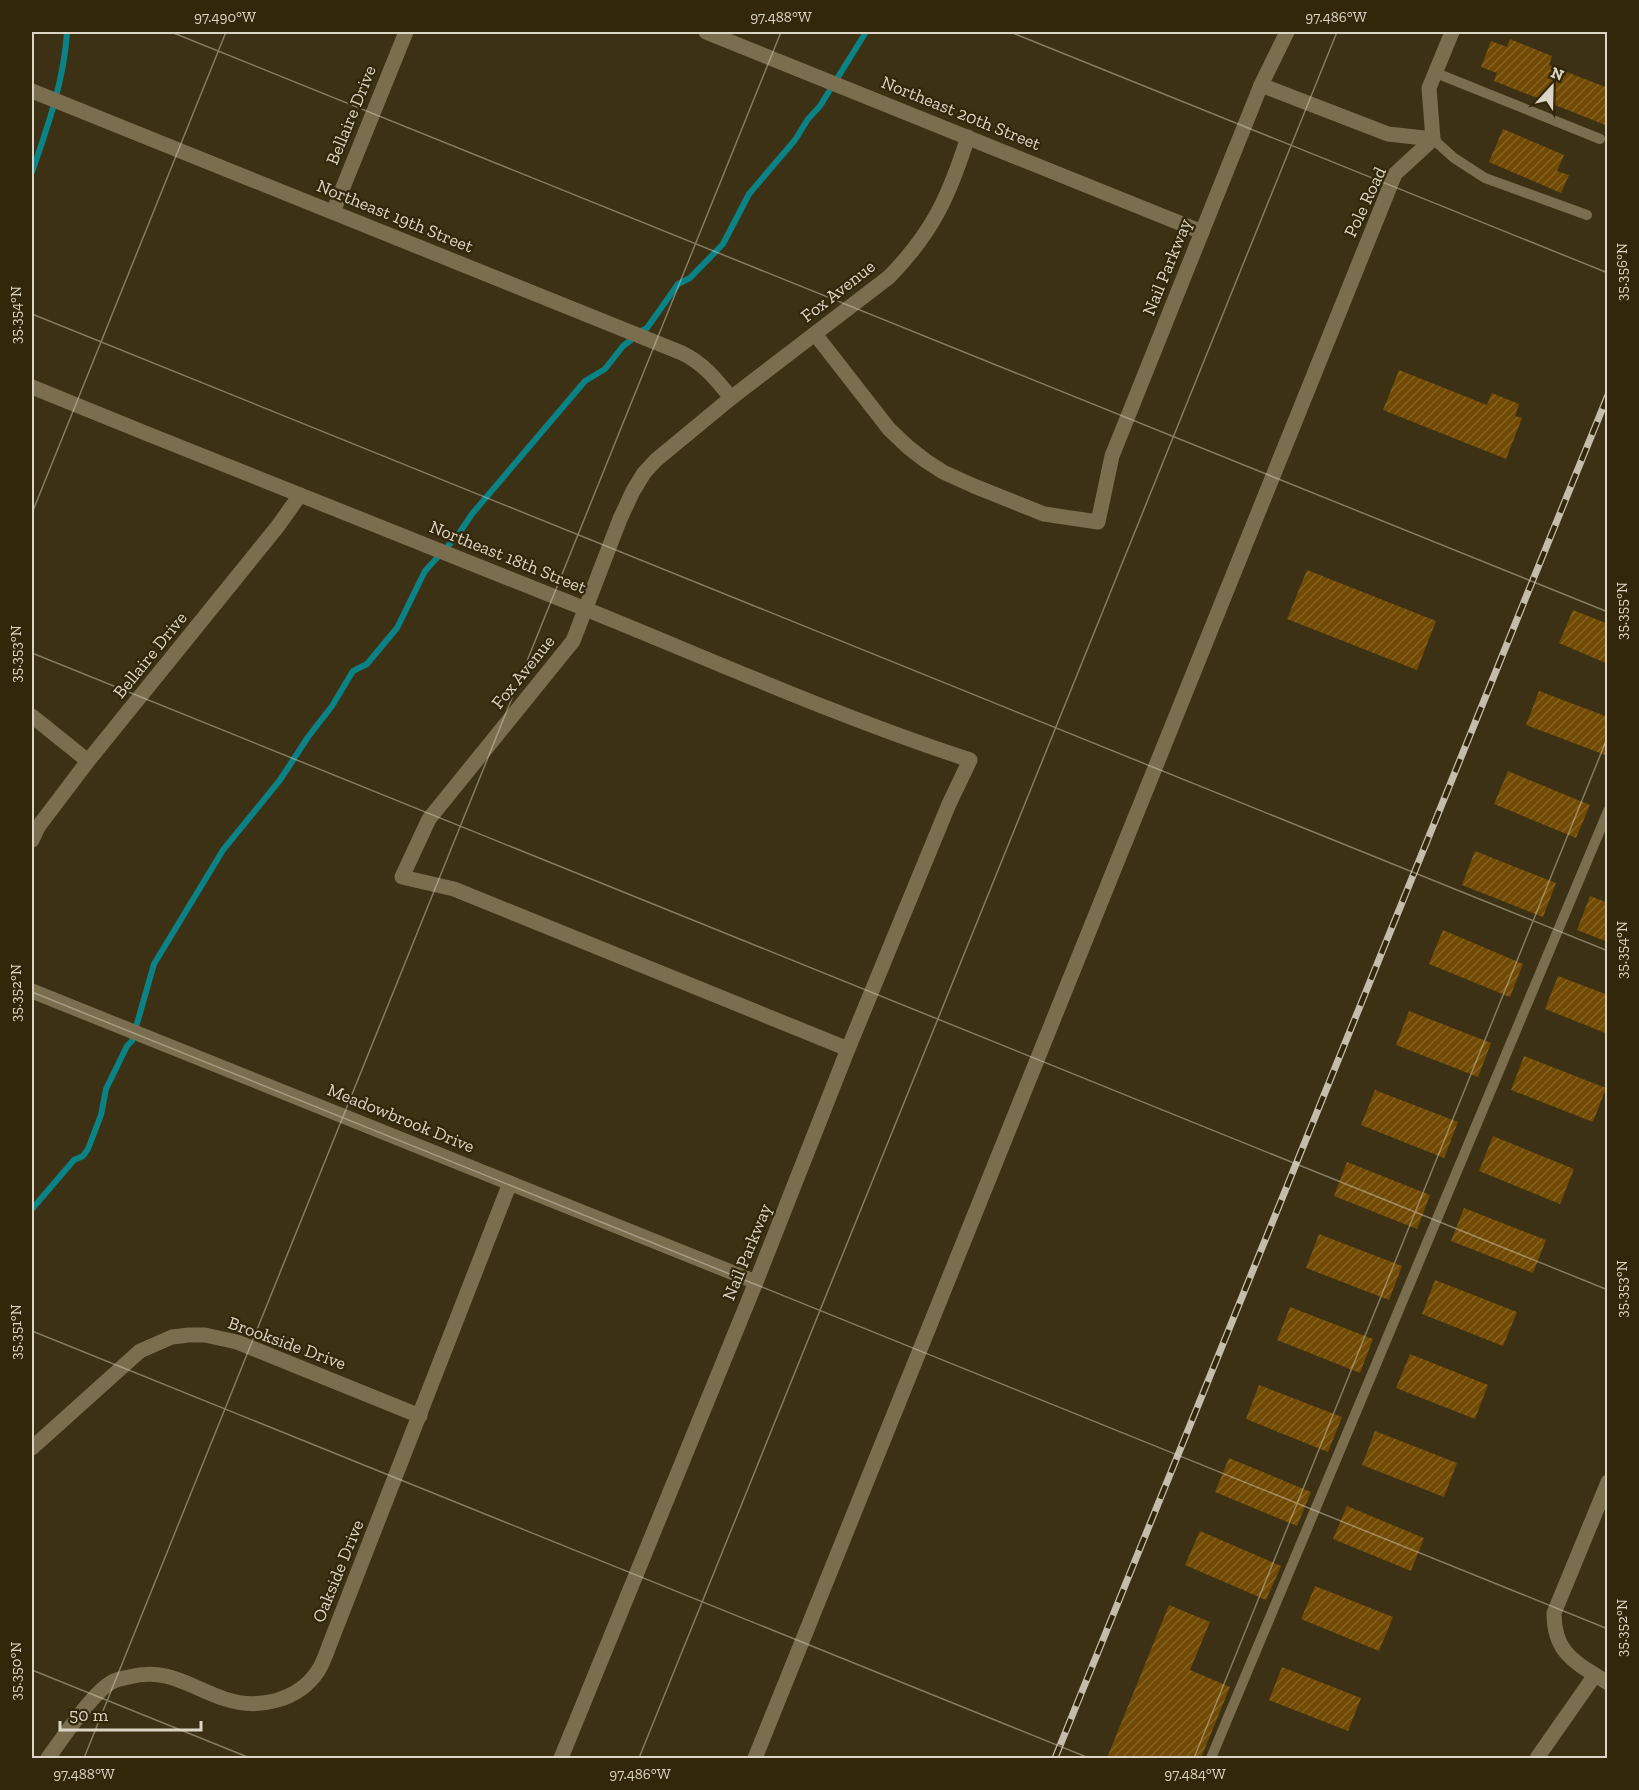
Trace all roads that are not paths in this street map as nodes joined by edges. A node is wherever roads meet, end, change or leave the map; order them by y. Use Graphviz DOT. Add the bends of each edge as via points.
graph roads {
  1 [pos="406,32"];
  2 [pos="706,32"];
  3 [pos="1287,32"];
  4 [pos="1452,32"];
  5 [pos="1436,73"];
  6 [pos="1261,85"];
  7 [pos="32,91"];
  8 [pos="968,137"];
  9 [pos="1600,138"];
  10 [pos="1433,139"];
  11 [pos="333,212"];
  12 [pos="1587,215"];
  13 [pos="1202,232"];
  14 [pos="815,334"];
  15 [pos="32,387"];
  16 [pos="731,398"];
  17 [pos="300,495"];
  18 [pos="586,609"];
  19 [pos="32,716"];
  20 [pos="970,760"];
  21 [pos="88,761"];
  22 [pos="1608,811"];
  23 [pos="32,840"];
  24 [pos="32,991"];
  25 [pos="848,1049"];
  26 [pos="510,1183"];
  27 [pos="756,1282"];
  28 [pos="420,1416"];
  29 [pos="32,1448"];
  30 [pos="1608,1482"];
  31 [pos="1601,1679"];
  32 [pos="48,1758"];
  33 [pos="561,1758"];
  34 [pos="755,1758"];
  35 [pos="1211,1758"];
  36 [pos="1537,1758"];
  1 -- 11 [label="street, Bellaire Drive"];
  2 -- 8 [label="street, Northeast 20th Street"];
  3 -- 6 [label="street, Nail Parkway"];
  4 -- 5 [label="street"];
  5 -- 9 [label="lane"];
  5 -- 10 [label="street" via="1429,88"];
  6 -- 10 [label="street" via="1388,134"];
  6 -- 13 [label="street, Nail Parkway"];
  7 -- 11 [label="street, Northeast 19th Street"];
  8 -- 13 [label="street, Northeast 20th Street"];
  8 -- 14 [label="street, Fox Avenue" via="947,196 924,237 889,277"];
  10 -- 12 [label="lane" via="1485,178"];
  10 -- 34 [label="street, Pole Road" via="1395,174"];
  11 -- 16 [label="street, Northeast 19th Street" via="695,359"];
  13 -- 14 [label="street, Nail Parkway" via="1112,456 1098,522 1044,514 926,462 889,429"];
  14 -- 16 [label="street, Fox Avenue"];
  15 -- 17 [label="street, Northeast 18th Street"];
  16 -- 18 [label="street, Fox Avenue" via="644,473 620,519"];
  17 -- 18 [label="street, Northeast 18th Street"];
  17 -- 21 [label="street, Bellaire Drive"];
  18 -- 20 [label="street, Northeast 18th Street" via="830,710"];
  18 -- 25 [label="street, Fox Avenue" via="573,641 429,819 402,877 454,889"];
  19 -- 21 [label="street"];
  20 -- 25 [label="street, Nail Parkway"];
  21 -- 23 [label="street, Bellaire Drive"];
  22 -- 35 [label="lane"];
  24 -- 26 [label="street, Meadowbrook Drive"];
  25 -- 27 [label="street, Nail Parkway"];
  26 -- 27 [label="street, Meadowbrook Drive"];
  26 -- 28 [label="street, Oakside Drive"];
  27 -- 33 [label="street, Nail Parkway"];
  28 -- 29 [label="street, Brookside Drive" via="237,1342 189,1335 172,1337 140,1351"];
  28 -- 32 [label="street, Oakside Drive" via="329,1646 318,1670 300,1689 272,1702 256,1704 226,1699 158,1673 120,1679 90,1703"];
  30 -- 31 [label="street" via="1554,1613 1554,1629 1564,1651"];
  31 -- 36 [label="street"];
}
